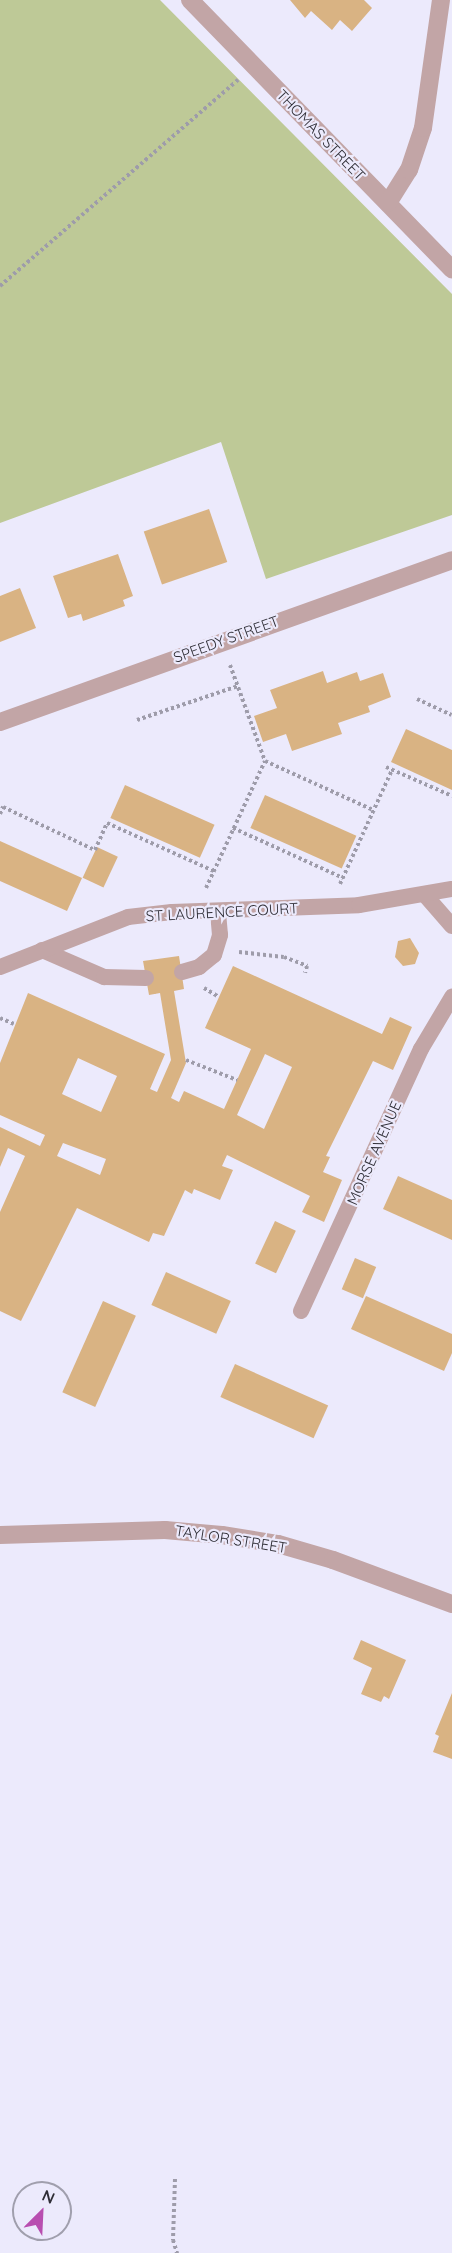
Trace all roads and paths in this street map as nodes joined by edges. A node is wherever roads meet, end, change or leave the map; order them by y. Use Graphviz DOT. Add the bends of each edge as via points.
graph roads {
  1 [pos="190,0"];
  2 [pos="441,0"];
  3 [pos="254,65"];
  4 [pos="388,203"];
  5 [pos="452,269"];
  6 [pos="0,286"];
  7 [pos="452,560"];
  8 [pos="220,641"];
  9 [pos="238,686"];
  10 [pos="417,699"];
  11 [pos="452,715"];
  12 [pos="137,720"];
  13 [pos="0,722"];
  14 [pos="265,761"];
  15 [pos="386,767"];
  16 [pos="392,770"];
  17 [pos="452,796"];
  18 [pos="373,810"];
  19 [pos="0,814"];
  20 [pos="233,828"];
  21 [pos="214,871"];
  22 [pos="343,878"];
  23 [pos="452,889"];
  24 [pos="425,895"];
  25 [pos="331,907"];
  26 [pos="196,911"];
  27 [pos="218,911"];
  28 [pos="452,926"];
  29 [pos="217,949"];
  30 [pos="42,950"];
  31 [pos="0,967"];
  32 [pos="182,972"];
  33 [pos="305,973"];
  34 [pos="146,978"];
  35 [pos="452,997"];
  36 [pos="0,1018"];
  37 [pos="14,1024"];
  38 [pos="186,1060"];
  39 [pos="237,1080"];
  40 [pos="300,1311"];
  41 [pos="0,1535"];
  42 [pos="452,1604"];
  43 [pos="175,2180"];
  44 [pos="177,2253"];
  1 -- 3 [label="street, THOMAS STREET"];
  2 -- 4 [label="street" via="423,128 409,170"];
  3 -- 4 [label="street, THOMAS STREET"];
  3 -- 6 [label="path" via="216,103"];
  4 -- 5 [label="street, THOMAS STREET"];
  7 -- 8 [label="street, SPEEDY STREET"];
  8 -- 9 [label="path"];
  8 -- 13 [label="street, SPEEDY STREET"];
  9 -- 12 [label="path"];
  9 -- 14 [label="path"];
  10 -- 11 [label="path"];
  14 -- 18 [label="path"];
  14 -- 20 [label="path"];
  15 -- 16 [label="path"];
  16 -- 17 [label="path"];
  16 -- 18 [label="path"];
  18 -- 22 [label="path"];
  19 -- 21 [label="path" via="3,807 95,850 107,823"];
  20 -- 21 [label="path"];
  20 -- 22 [label="path"];
  21 -- 26 [label="path"];
  22 -- 25 [label="path"];
  23 -- 24 [label="lane, ST LAURENCE COURT"];
  24 -- 25 [label="lane, ST LAURENCE COURT"];
  24 -- 28 [label="lane"];
  25 -- 27 [label="lane, ST LAURENCE COURT"];
  26 -- 27 [label="lane, ST LAURENCE COURT"];
  26 -- 30 [label="lane, ST LAURENCE COURT" via="128,917"];
  27 -- 29 [label="lane"];
  29 -- 32 [label="lane" via="204,964"];
  29 -- 33 [label="path" via="284,957 307,966"];
  30 -- 31 [label="lane, ST LAURENCE COURT"];
  30 -- 34 [label="lane" via="104,977"];
  35 -- 40 [label="lane, MORSE AVENUE" via="421,1048"];
  36 -- 37 [label="path"];
  38 -- 39 [label="path"];
  41 -- 42 [label="street, TAYLOR STREET" via="121,1530 222,1535 278,1544 333,1560"];
  43 -- 44 [label="path" via="173,2240"];
}
